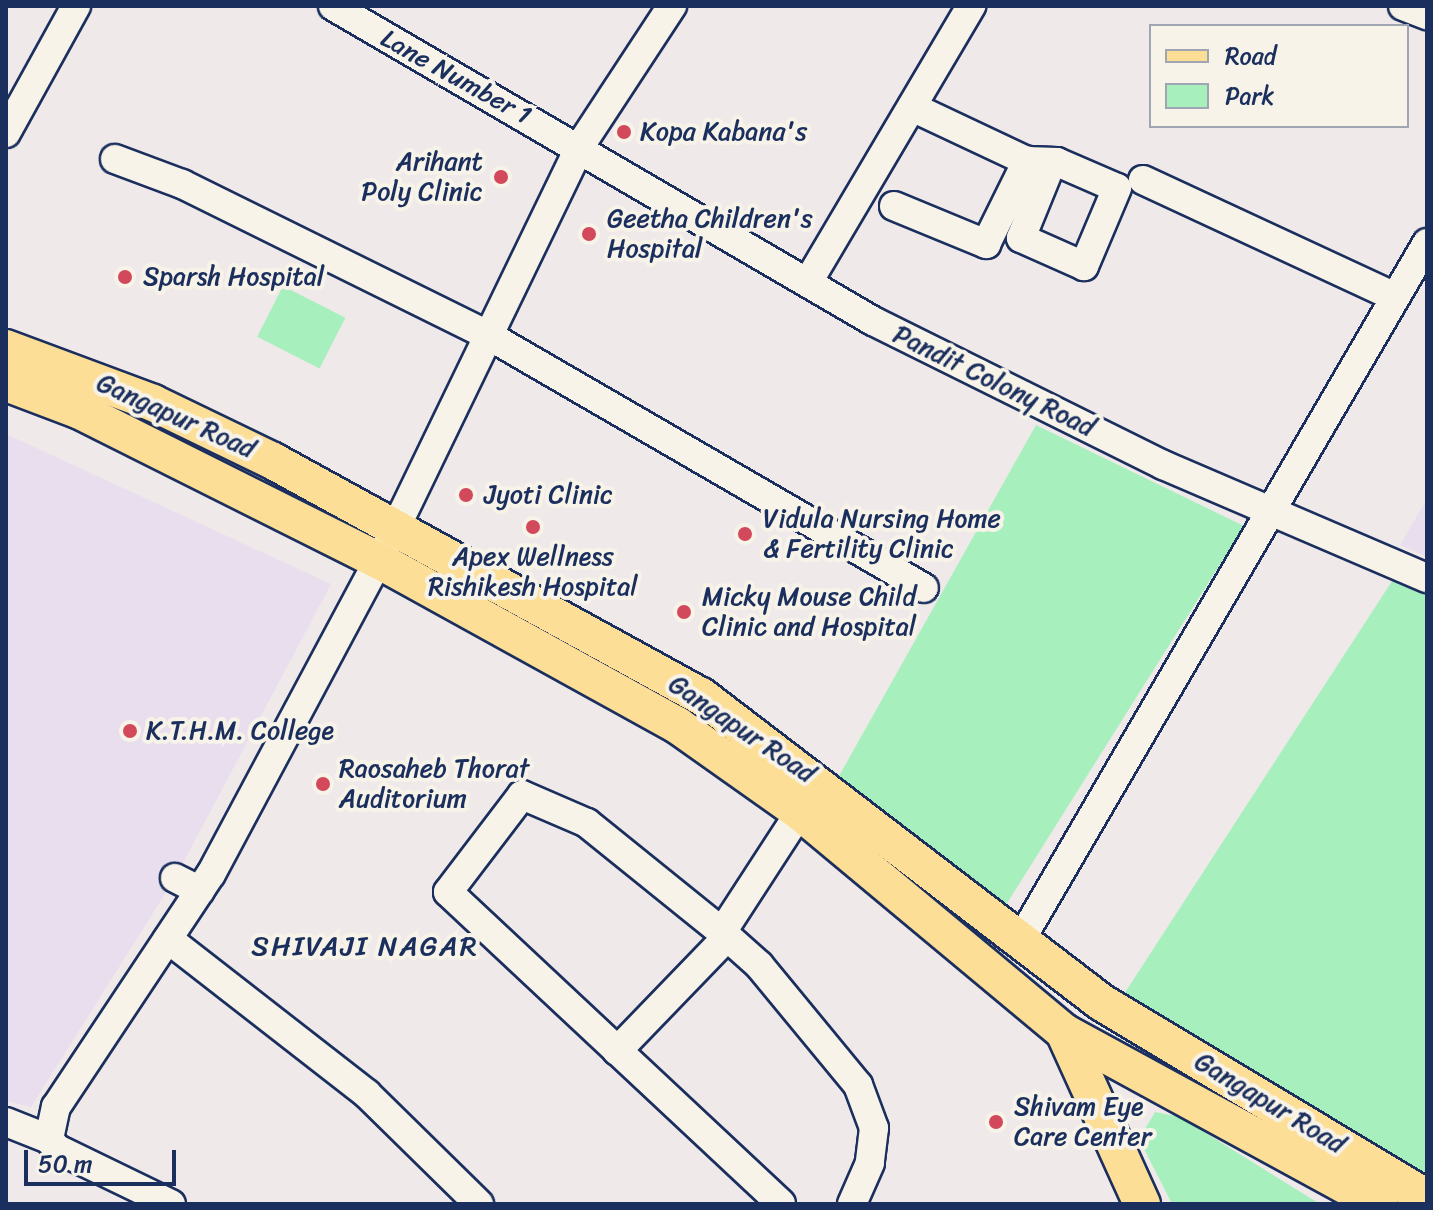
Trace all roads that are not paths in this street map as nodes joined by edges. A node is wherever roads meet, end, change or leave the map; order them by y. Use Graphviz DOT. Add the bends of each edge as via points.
graph roads {
  1 [pos="76,6"];
  2 [pos="333,6"];
  3 [pos="672,6"];
  4 [pos="971,6"];
  5 [pos="1403,6"];
  6 [pos="1427,15"];
  7 [pos="917,110"];
  8 [pos="6,133"];
  9 [pos="901,140"];
  10 [pos="580,146"];
  11 [pos="115,159"];
  12 [pos="1143,180"];
  13 [pos="1427,243"];
  14 [pos="808,282"];
  15 [pos="1395,297"];
  16 [pos="486,334"];
  17 [pos="6,348"];
  18 [pos="6,383"];
  19 [pos="1270,510"];
  20 [pos="396,527"];
  21 [pos="378,560"];
  22 [pos="1427,578"];
  23 [pos="924,588"];
  24 [pos="800,812"];
  25 [pos="175,878"];
  26 [pos="200,891"];
  27 [pos="724,934"];
  28 [pos="168,939"];
  29 [pos="1020,941"];
  30 [pos="1064,1032"];
  31 [pos="617,1051"];
  32 [pos="6,1122"];
  33 [pos="49,1139"];
  34 [pos="1427,1198"];
  35 [pos="171,1204"];
  36 [pos="479,1204"];
  37 [pos="781,1204"];
  38 [pos="852,1204"];
  39 [pos="1142,1204"];
  40 [pos="1380,1204"];
  1 -- 8 [label="street"];
  2 -- 10 [label="street, Lane Number 1"];
  3 -- 10 [label="street"];
  4 -- 7 [label="street"];
  5 -- 6 [label="street"];
  7 -- 9 [label="street"];
  7 -- 9 [label="street" via="1039,162 986,244 889,200"];
  9 -- 14 [label="street"];
  10 -- 14 [label="street, Pandit Colony Road"];
  10 -- 16 [label="street"];
  11 -- 16 [label="street" via="182,184"];
  12 -- 15 [label="street"];
  13 -- 15 [label="street"];
  14 -- 19 [label="street, Pandit Colony Road" via="1108,438"];
  15 -- 19 [label="street"];
  16 -- 20 [label="street"];
  16 -- 23 [label="street"];
  17 -- 20 [label="main road, Gangapur Road" via="153,403"];
  18 -- 21 [label="main road, Gangapur Road" via="80,411"];
  19 -- 22 [label="street, Pandit Colony Road"];
  19 -- 29 [label="street"];
  20 -- 21 [label="street"];
  20 -- 29 [label="main road, Gangapur Road" via="701,696"];
  21 -- 24 [label="main road, Gangapur Road" via="677,725"];
  21 -- 26 [label="street"];
  24 -- 27 [label="street"];
  24 -- 30 [label="main road, Gangapur Road"];
  25 -- 26 [label="street"];
  26 -- 28 [label="street"];
  27 -- 31 [label="street"];
  27 -- 31 [label="street" via="587,823 522,795 448,892"];
  27 -- 38 [label="street" via="858,1085 874,1128 870,1163"];
  28 -- 33 [label="street" via="56,1107"];
  28 -- 36 [label="street" via="367,1094"];
  29 -- 34 [label="main road, Gangapur Road" via="1101,1002"];
  30 -- 39 [label="main road"];
  30 -- 40 [label="main road, Gangapur Road"];
  31 -- 37 [label="street"];
  32 -- 33 [label="street"];
  33 -- 35 [label="street"];
}
